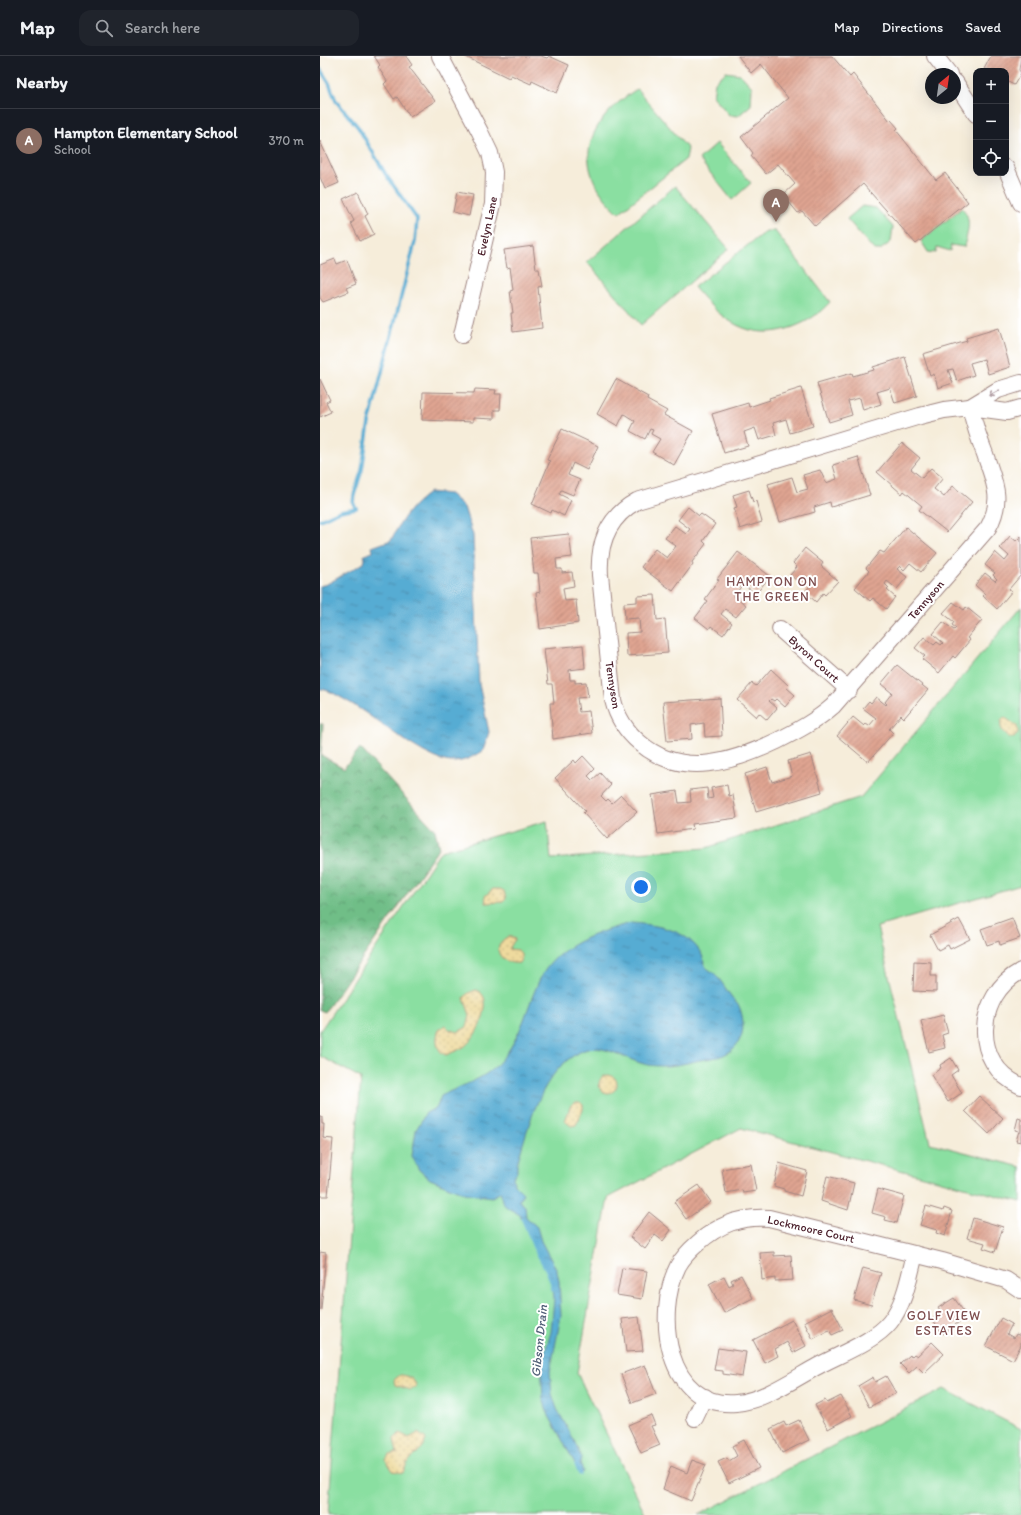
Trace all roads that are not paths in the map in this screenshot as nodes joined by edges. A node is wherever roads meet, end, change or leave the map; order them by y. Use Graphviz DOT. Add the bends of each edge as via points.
graph roads {
  1 [pos="440,56"];
  2 [pos="935,56"];
  3 [pos="944,68"];
  4 [pos="961,91"];
  5 [pos="973,109"];
  6 [pos="1009,175"];
  7 [pos="1021,203"];
  8 [pos="462,335"];
  9 [pos="1021,383"];
  10 [pos="970,407"];
  11 [pos="1021,408"];
  12 [pos="780,629"];
  13 [pos="849,690"];
  14 [pos="1021,971"];
  15 [pos="1021,1086"];
  16 [pos="915,1254"];
  17 [pos="1021,1290"];
  18 [pos="705,1397"];
  19 [pos="695,1418"];
  1 -- 8 [label="street, Evelyn Lane" via="490,153 494,172 493,204"];
  2 -- 3 [label="street"];
  4 -- 5 [label="street"];
  6 -- 7 [label="street"];
  9 -- 10 [label="street, Tennyson, one-way" via="998,390"];
  10 -- 11 [label="street, Tennyson" via="1007,412"];
  10 -- 13 [label="street, Tennyson" via="996,486 994,515 988,528"];
  10 -- 13 [label="street, Tennyson" via="944,410 878,427 637,501 614,520 602,541 600,575 615,708 636,740 656,754 684,764 697,765 748,755 809,724 834,706"];
  12 -- 13 [label="street, Byron Court"];
  14 -- 15 [label="street" via="1012,975 989,1004 985,1034 987,1048 996,1067 1006,1078"];
  16 -- 17 [label="street, Lockmoore Court" via="1006,1280"];
  16 -- 18 [label="street, Lockmoore Court" via="902,1302 890,1323 878,1332 758,1398 730,1403"];
  16 -- 18 [label="street, Lockmoore Court" via="769,1218 730,1222 711,1232 687,1254 677,1268 667,1315 670,1349 676,1369 689,1386"];
  18 -- 19 [label="street"];
}
